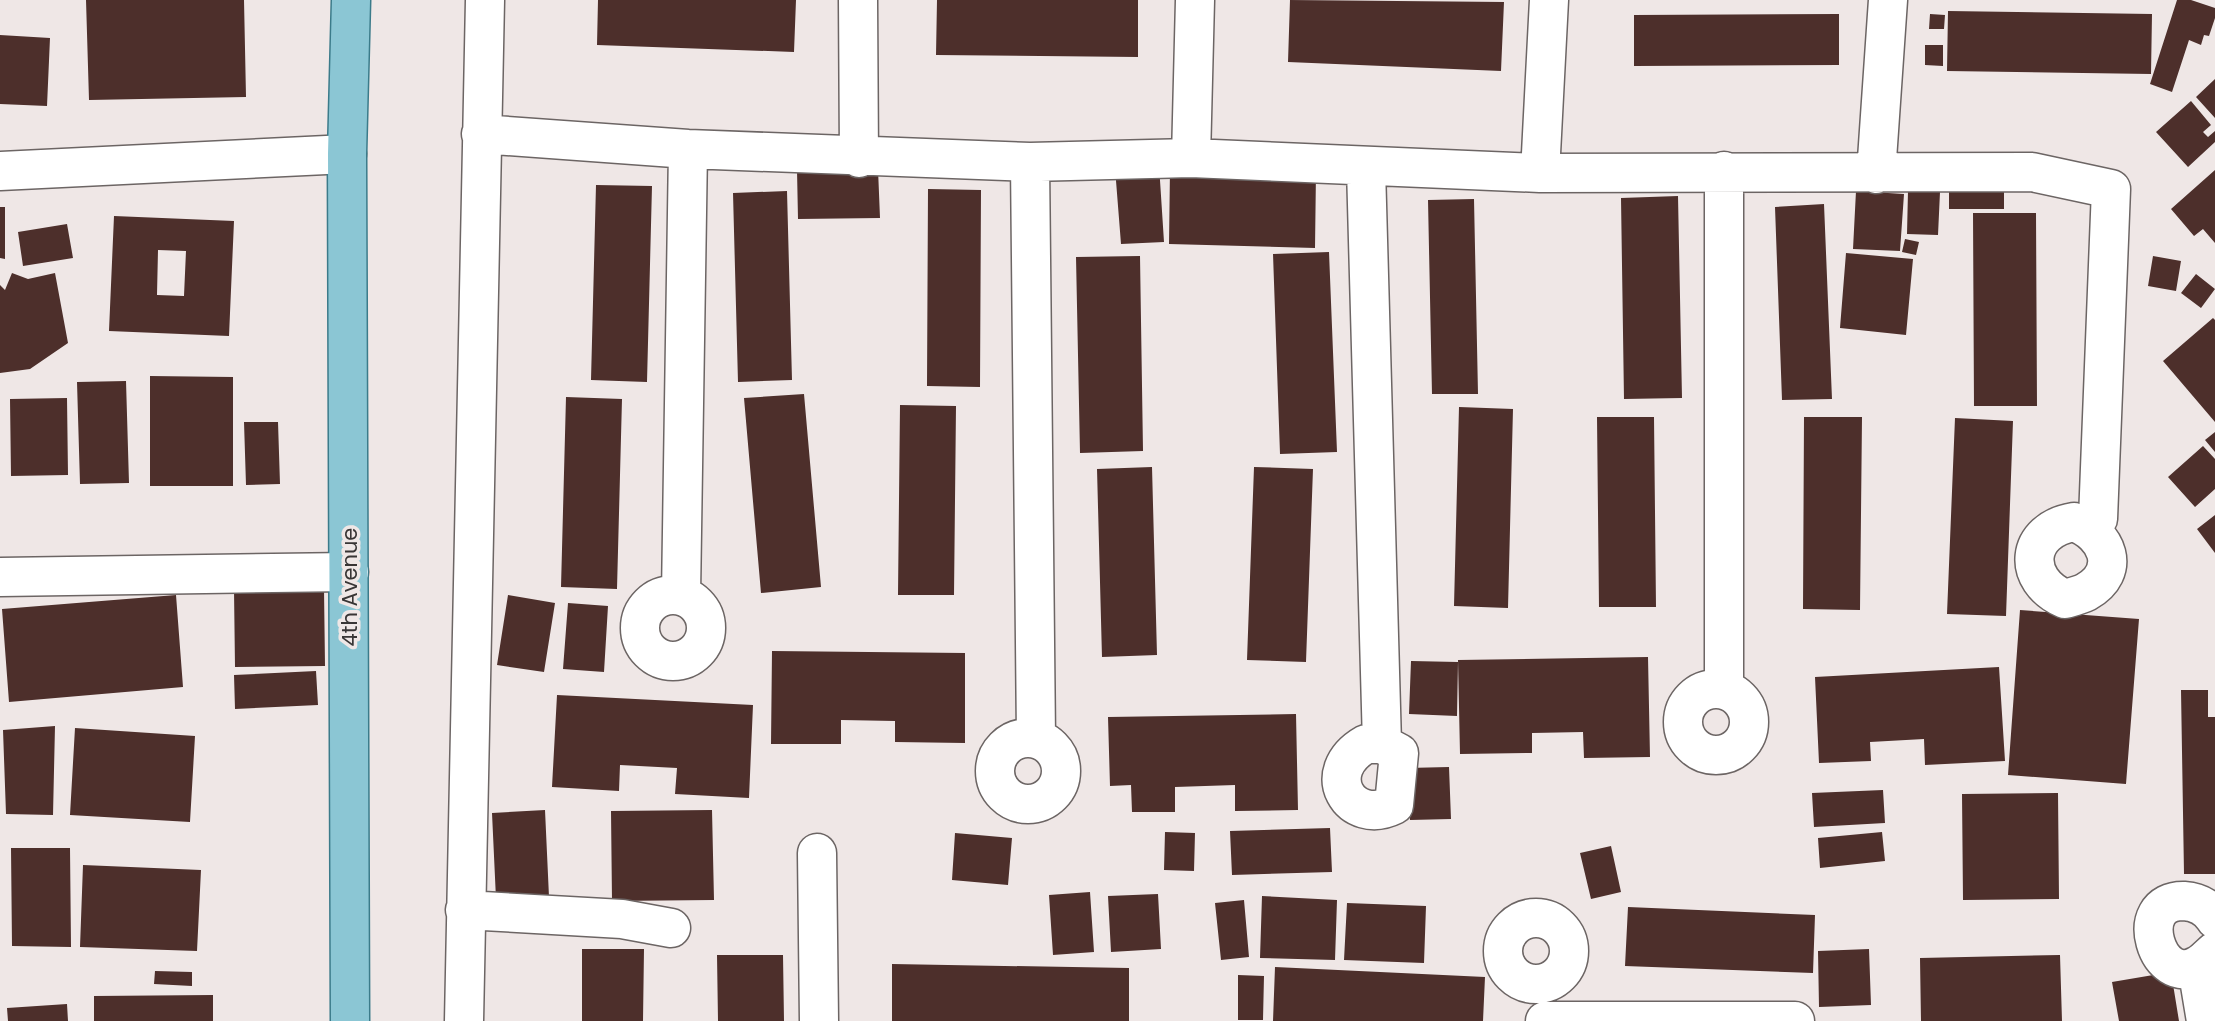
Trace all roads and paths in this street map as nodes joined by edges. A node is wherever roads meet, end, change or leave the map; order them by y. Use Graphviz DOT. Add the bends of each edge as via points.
graph roads {
  1 [pos="351,0"];
  2 [pos="485,0"];
  3 [pos="858,0"];
  4 [pos="1195,0"];
  5 [pos="1549,0"];
  6 [pos="1888,0"];
  7 [pos="481,134"];
  8 [pos="688,149"];
  9 [pos="347,154"];
  10 [pos="859,158"];
  11 [pos="1191,159"];
  12 [pos="1030,162"];
  13 [pos="1366,168"];
  14 [pos="0,171"];
  15 [pos="1724,171"];
  16 [pos="1540,173"];
  17 [pos="1876,174"];
  18 [pos="2092,528"];
  19 [pos="349,572"];
  20 [pos="0,577"];
  21 [pos="681,595"];
  22 [pos="1724,689"];
  23 [pos="1036,738"];
  24 [pos="1382,744"];
  25 [pos="817,853"];
  26 [pos="465,910"];
  27 [pos="2215,919"];
  28 [pos="671,928"];
  29 [pos="2206,959"];
  30 [pos="1546,1008"];
  31 [pos="350,1021"];
  32 [pos="464,1021"];
  33 [pos="819,1021"];
  34 [pos="1795,1021"];
  35 [pos="2206,1021"];
  1 -- 9 [label="main road, 4th Avenue"];
  2 -- 7 [label="street"];
  3 -- 10 [label="street"];
  4 -- 11 [label="street"];
  5 -- 16 [label="street"];
  6 -- 17 [label="street"];
  7 -- 8 [label="street"];
  7 -- 26 [label="street"];
  8 -- 10 [label="street"];
  8 -- 21 [label="street"];
  9 -- 14 [label="street"];
  9 -- 19 [label="main road, 4th Avenue"];
  10 -- 12 [label="street"];
  11 -- 12 [label="street"];
  11 -- 13 [label="street"];
  12 -- 23 [label="street"];
  13 -- 16 [label="street"];
  13 -- 24 [label="street"];
  15 -- 16 [label="street"];
  15 -- 17 [label="street"];
  15 -- 22 [label="street"];
  17 -- 18 [label="street" via="2032,172 2111,189 2098,519"];
  19 -- 20 [label="street"];
  19 -- 31 [label="main road, 4th Avenue"];
  25 -- 33 [label="street"];
  26 -- 28 [label="street" via="622,919"];
  26 -- 32 [label="street"];
  27 -- 29 [label="street" via="2193,901 2177,901 2162,909 2155,920 2152,940 2165,961 2182,968"];
  29 -- 35 [label="street"];
  30 -- 34 [label="street"];
}
